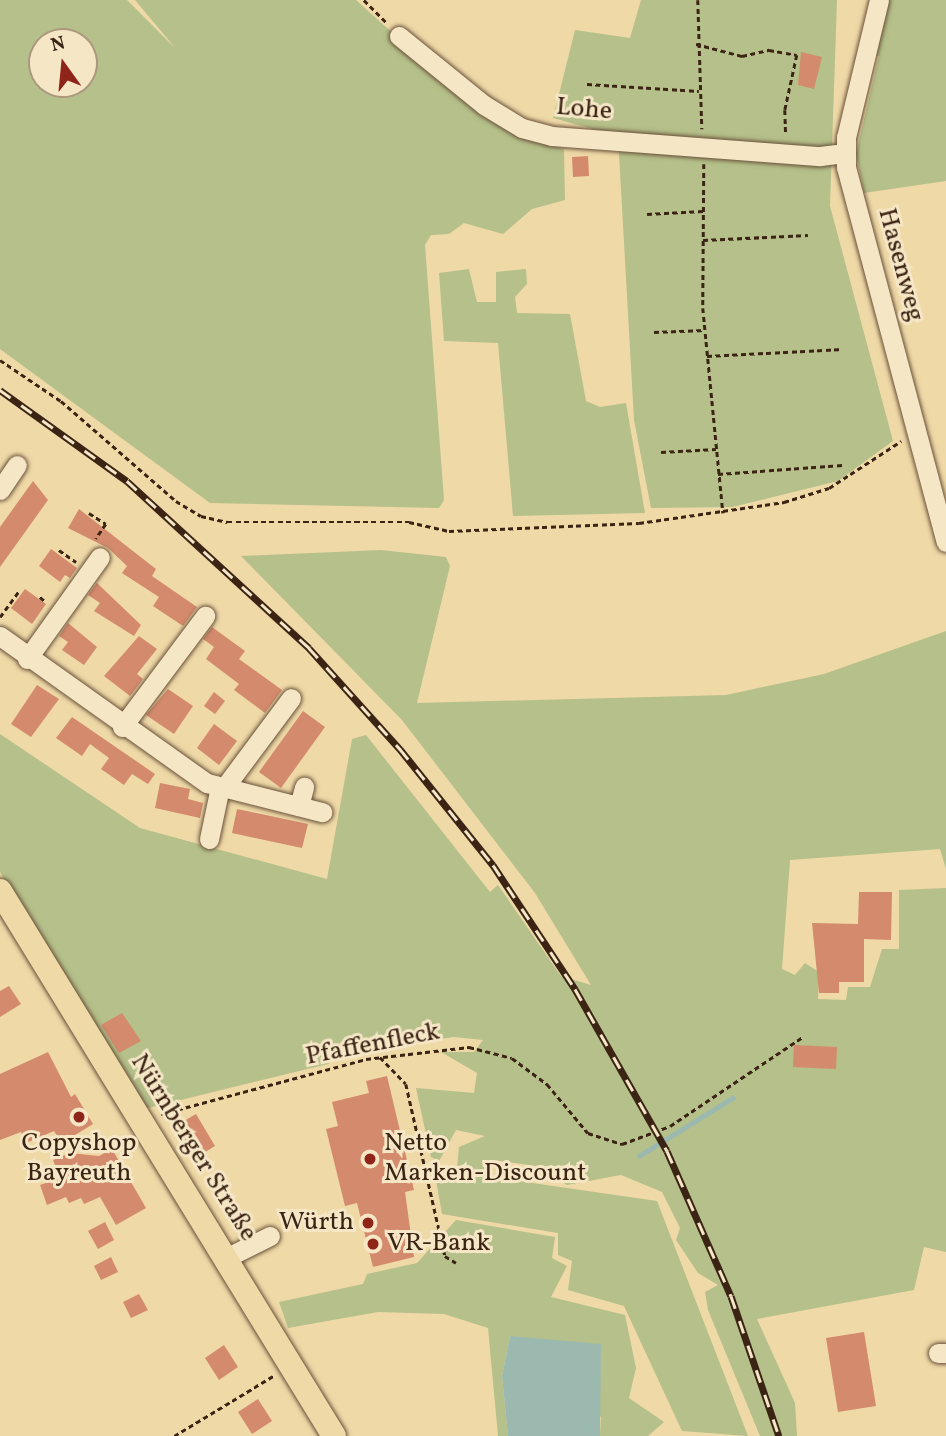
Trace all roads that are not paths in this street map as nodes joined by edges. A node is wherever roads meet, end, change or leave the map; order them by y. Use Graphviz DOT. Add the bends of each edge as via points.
graph roads {
  1 [pos="879,0"];
  2 [pos="399,36"];
  3 [pos="845,153"];
  4 [pos="17,465"];
  5 [pos="0,489"];
  6 [pos="946,542"];
  7 [pos="95,565"];
  8 [pos="205,616"];
  9 [pos="0,636"];
  10 [pos="27,659"];
  11 [pos="291,698"];
  12 [pos="122,727"];
  13 [pos="222,787"];
  14 [pos="304,787"];
  15 [pos="299,806"];
  16 [pos="322,812"];
  17 [pos="209,839"];
  18 [pos="0,891"];
  19 [pos="270,1236"];
  20 [pos="226,1258"];
  21 [pos="334,1436"];
  1 -- 3 [label="street, Hasenweg"];
  2 -- 3 [label="street, Lohe" via="462,89 523,128 586,140"];
  3 -- 6 [label="street, Hasenweg"];
  4 -- 5 [label="street"];
  7 -- 10 [label="street"];
  8 -- 12 [label="street"];
  9 -- 10 [label="street"];
  10 -- 12 [label="street"];
  11 -- 13 [label="street"];
  12 -- 13 [label="street"];
  13 -- 15 [label="street"];
  13 -- 17 [label="street"];
  14 -- 15 [label="street"];
  15 -- 16 [label="street"];
  18 -- 20 [label="main road, Nürnberger Straße"];
  19 -- 20 [label="street"];
  20 -- 21 [label="main road, Nürnberger Straße"];
}
